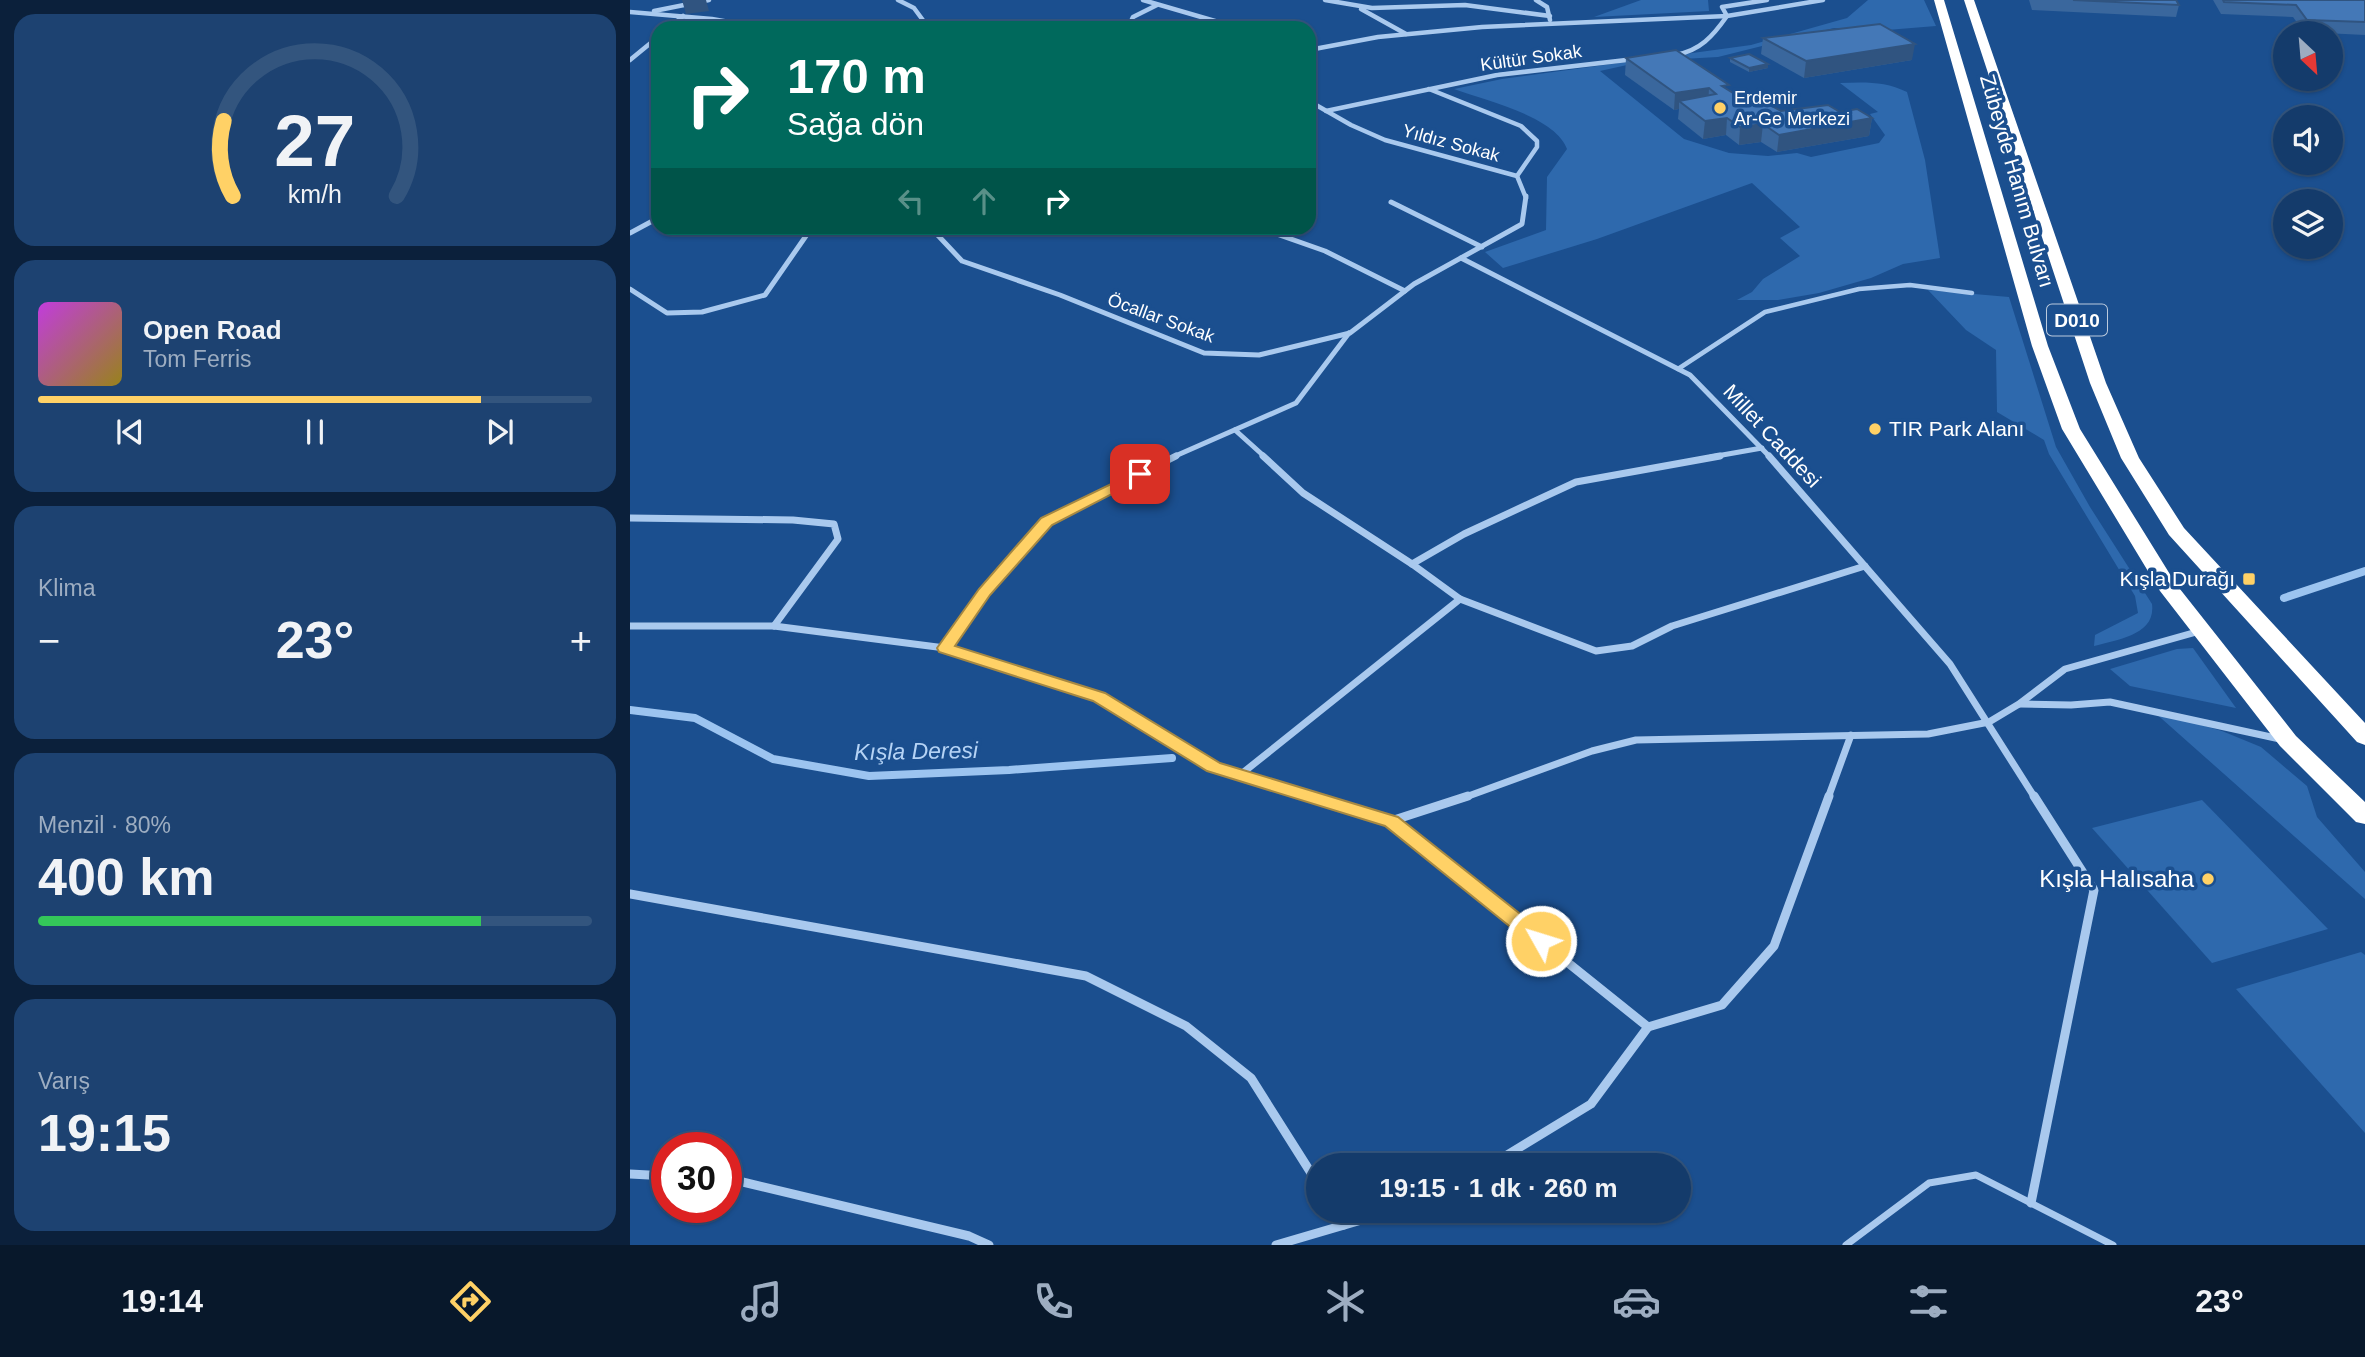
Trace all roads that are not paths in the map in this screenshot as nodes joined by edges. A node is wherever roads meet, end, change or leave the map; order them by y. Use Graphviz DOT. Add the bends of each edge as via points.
graph roads {
  1 [pos="709,0"];
  2 [pos="898,0"];
  3 [pos="1143,0"];
  4 [pos="1325,0"];
  5 [pos="1536,0"];
  6 [pos="1767,0"];
  7 [pos="1823,0"];
  8 [pos="1939,0"];
  9 [pos="1969,0"];
  10 [pos="1157,5"];
  11 [pos="1362,9"];
  12 [pos="630,12"];
  13 [pos="646,12"];
  14 [pos="683,16"];
  15 [pos="1550,16"];
  16 [pos="1727,16"];
  17 [pos="677,21"];
  18 [pos="717,21"];
  19 [pos="924,21"];
  20 [pos="1131,21"];
  21 [pos="1214,21"];
  22 [pos="1549,24"];
  23 [pos="1407,34"];
  24 [pos="651,43"];
  25 [pos="1316,49"];
  26 [pos="1672,55"];
  27 [pos="1645,58"];
  28 [pos="630,60"];
  29 [pos="1429,89"];
  30 [pos="1316,106"];
  31 [pos="1326,112"];
  32 [pos="1517,176"];
  33 [pos="1391,202"];
  34 [pos="651,222"];
  35 [pos="630,233"];
  36 [pos="807,235"];
  37 [pos="938,235"];
  38 [pos="1279,235"];
  39 [pos="1482,247"];
  40 [pos="1461,258"];
  41 [pos="630,289"];
  42 [pos="1405,291"];
  43 [pos="1972,293"];
  44 [pos="1350,333"];
  45 [pos="1678,369"];
  46 [pos="1234,430"];
  47 [pos="1762,448"];
  48 [pos="630,518"];
  49 [pos="1412,564"];
  50 [pos="1865,566"];
  51 [pos="1460,599"];
  52 [pos="774,625"];
  53 [pos="630,626"];
  54 [pos="2201,631"];
  55 [pos="945,648"];
  56 [pos="2019,704"];
  57 [pos="1989,722"];
  58 [pos="1851,735"];
  59 [pos="2365,737"];
  60 [pos="2288,741"];
  61 [pos="1240,775"];
  62 [pos="2365,816"];
  63 [pos="1391,821"];
  64 [pos="630,894"];
  65 [pos="1648,1027"];
  66 [pos="1510,1153"];
  67 [pos="1306,1165"];
  68 [pos="630,1174"];
  69 [pos="651,1175"];
  70 [pos="742,1182"];
  71 [pos="2031,1203"];
  72 [pos="1351,1223"];
  73 [pos="1344,1225"];
  74 [pos="989,1245"];
  75 [pos="1276,1245"];
  76 [pos="1846,1245"];
  77 [pos="2113,1245"];
  1 -- 13 [label="street"];
  2 -- 19 [label="street" via="910,4"];
  3 -- 10 [label="street"];
  4 -- 11 [label="street"];
  5 -- 15 [label="street" via="1546,6"];
  6 -- 16 [label="street" via="1722,7"];
  7 -- 16 [label="street"];
  8 -- 54 [label="highway, Zübeyde Hanım Bulvarı / D010" via="2040,346 2071,429 2167,587"];
  9 -- 59 [label="highway, Zübeyde Hanım Bulvarı / D010" via="2098,383 2130,458 2176,531"];
  10 -- 20 [label="street"];
  10 -- 21 [label="street"];
  11 -- 15 [label="street" via="1454,4"];
  11 -- 23 [label="street"];
  12 -- 13 [label="street"];
  13 -- 14 [label="street"];
  14 -- 17 [label="street"];
  14 -- 18 [label="street"];
  15 -- 22 [label="street"];
  16 -- 22 [label="street"];
  16 -- 26 [label="street" via="1710,42"];
  22 -- 23 [label="street"];
  23 -- 25 [label="street"];
  24 -- 28 [label="street"];
  27 -- 29 [label="street, Kültür Sokak" via="1497,75"];
  29 -- 31 [label="street, Kültür Sokak"];
  29 -- 32 [label="street" via="1521,126 1537,141"];
  30 -- 31 [label="street, Yıldız Sokak"];
  31 -- 32 [label="street, Yıldız Sokak" via="1394,143"];
  32 -- 39 [label="street, Yıldız Sokak" via="1526,196 1522,224"];
  33 -- 39 [label="street"];
  34 -- 35 [label="street"];
  36 -- 41 [label="street" via="765,295 702,312 667,313"];
  37 -- 44 [label="street, Öcallar Sokak" via="962,261 1205,353 1259,355"];
  38 -- 42 [label="street" via="1325,251"];
  39 -- 40 [label="street, Yıldız Sokak"];
  40 -- 42 [label="street, Öcallar Sokak"];
  40 -- 45 [label="street, Millet Caddesi"];
  42 -- 44 [label="street, Öcallar Sokak"];
  43 -- 45 [label="lane" via="1910,285 1859,289 1765,312"];
  44 -- 46 [label="street" via="1296,403"];
  45 -- 47 [label="street, Millet Caddesi" via="1690,375"];
  46 -- 49 [label="street" via="1303,492"];
  46 -- 55 [label="street" via="1046,522 985,592"];
  47 -- 49 [label="street" via="1576,482 1464,534"];
  47 -- 50 [label="street, Millet Caddesi"];
  48 -- 52 [label="street" via="834,524 838,539"];
  49 -- 51 [label="street"];
  50 -- 51 [label="street" via="1672,626 1632,646 1596,651"];
  50 -- 57 [label="street, Millet Caddesi" via="1950,664"];
  51 -- 61 [label="street"];
  52 -- 53 [label="street"];
  52 -- 55 [label="street"];
  54 -- 56 [label="street" via="2065,669"];
  54 -- 60 [label="highway, Zübeyde Hanım Bulvarı / D010"];
  55 -- 61 [label="street" via="1099,697 1214,767"];
  56 -- 57 [label="street"];
  56 -- 60 [label="street" via="2110,702"];
  57 -- 58 [label="street" via="1928,734"];
  57 -- 71 [label="street, Millet Caddesi" via="2094,890"];
  58 -- 63 [label="street" via="1636,740"];
  58 -- 65 [label="street" via="1774,946 1722,1005"];
  60 -- 62 [label="highway, Zübeyde Hanım Bulvarı / D010"];
  61 -- 63 [label="street"];
  63 -- 65 [label="street"];
  64 -- 67 [label="street" via="1086,976 1186,1026 1251,1078"];
  65 -- 66 [label="street" via="1591,1104"];
  68 -- 69 [label="street"];
  70 -- 74 [label="street" via="969,1236"];
  71 -- 76 [label="lane" via="1976,1175 1929,1183"];
  71 -- 77 [label="lane"];
  72 -- 73 [label="street"];
  73 -- 75 [label="street"];
}
